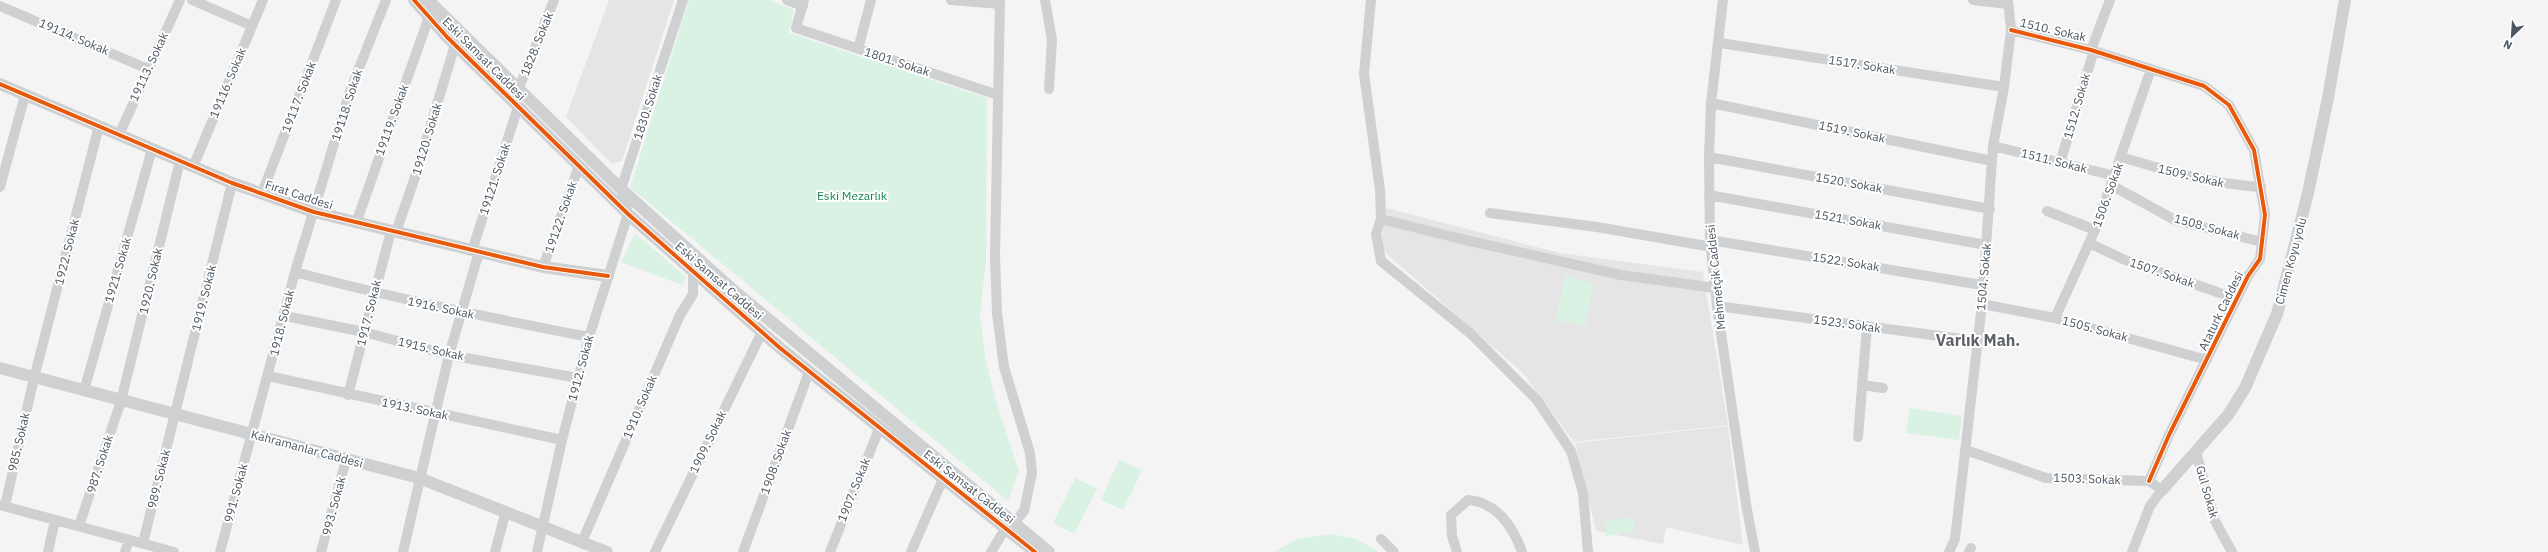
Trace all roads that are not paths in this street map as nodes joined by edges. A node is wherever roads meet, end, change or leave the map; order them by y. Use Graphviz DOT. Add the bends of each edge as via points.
graph roads {
  1 [pos="180,0"];
  2 [pos="192,0"];
  3 [pos="263,0"];
  4 [pos="336,0"];
  5 [pos="386,0"];
  6 [pos="414,0"];
  7 [pos="428,0"];
  8 [pos="554,0"];
  9 [pos="683,0"];
  10 [pos="787,0"];
  11 [pos="871,0"];
  12 [pos="951,0"];
  13 [pos="1045,0"];
  14 [pos="1371,0"];
  15 [pos="1723,0"];
  16 [pos="1973,0"];
  17 [pos="2110,0"];
  18 [pos="2345,0"];
  19 [pos="1000,2"];
  20 [pos="2008,2"];
  21 [pos="803,3"];
  22 [pos="0,6"];
  23 [pos="429,17"];
  24 [pos="252,26"];
  25 [pos="2010,30"];
  26 [pos="1720,43"];
  27 [pos="455,45"];
  28 [pos="858,49"];
  29 [pos="2093,50"];
  30 [pos="148,69"];
  31 [pos="2151,69"];
  32 [pos="0,84"];
  33 [pos="2004,87"];
  34 [pos="520,88"];
  35 [pos="1049,89"];
  36 [pos="25,95"];
  37 [pos="998,95"];
  38 [pos="1712,103"];
  39 [pos="518,107"];
  40 [pos="99,126"];
  41 [pos="118,135"];
  42 [pos="1993,146"];
  43 [pos="152,149"];
  44 [pos="1709,157"];
  45 [pos="2121,158"];
  46 [pos="180,161"];
  47 [pos="1992,161"];
  48 [pos="2060,162"];
  49 [pos="579,166"];
  50 [pos="193,167"];
  51 [pos="2113,181"];
  52 [pos="232,183"];
  53 [pos="2261,187"];
  54 [pos="0,188"];
  55 [pos="621,189"];
  56 [pos="262,193"];
  57 [pos="1709,195"];
  58 [pos="1990,209"];
  59 [pos="314,212"];
  60 [pos="2047,212"];
  61 [pos="1490,213"];
  62 [pos="628,214"];
  63 [pos="1381,218"];
  64 [pos="356,223"];
  65 [pos="2095,230"];
  66 [pos="393,232"];
  67 [pos="2262,242"];
  68 [pos="1711,243"];
  69 [pos="2089,243"];
  70 [pos="1986,245"];
  71 [pos="476,251"];
  72 [pos="543,267"];
  73 [pos="693,271"];
  74 [pos="295,272"];
  75 [pos="608,276"];
  76 [pos="1982,285"];
  77 [pos="1715,288"];
  78 [pos="373,293"];
  79 [pos="2237,299"];
  80 [pos="1982,304"];
  81 [pos="1717,306"];
  82 [pos="462,312"];
  83 [pos="285,316"];
  84 [pos="2055,318"];
  85 [pos="1867,326"];
  86 [pos="364,332"];
  87 [pos="762,332"];
  88 [pos="589,337"];
  89 [pos="1977,341"];
  90 [pos="450,355"];
  91 [pos="2207,360"];
  92 [pos="0,368"];
  93 [pos="809,372"];
  94 [pos="268,376"];
  95 [pos="34,378"];
  96 [pos="578,378"];
  97 [pos="1862,385"];
  98 [pos="1883,388"];
  99 [pos="84,391"];
  100 [pos="348,395"];
  101 [pos="121,401"];
  102 [pos="175,414"];
  103 [pos="437,414"];
  104 [pos="879,429"];
  105 [pos="252,434"];
  106 [pos="1858,438"];
  107 [pos="562,440"];
  108 [pos="1966,450"];
  109 [pos="2196,452"];
  110 [pos="346,460"];
  111 [pos="419,478"];
  112 [pos="943,480"];
  113 [pos="2149,481"];
  114 [pos="2162,490"];
  115 [pos="2,506"];
  116 [pos="506,511"];
  117 [pos="55,520"];
  118 [pos="542,525"];
  119 [pos="1010,525"];
  120 [pos="79,526"];
  121 [pos="1381,539"];
  122 [pos="129,540"];
  123 [pos="582,542"];
  124 [pos="143,543"];
  125 [pos="593,549"];
  126 [pos="48,552"];
  127 [pos="125,552"];
  128 [pos="174,552"];
  129 [pos="220,552"];
  130 [pos="321,552"];
  131 [pos="403,552"];
  132 [pos="495,552"];
  133 [pos="537,552"];
  134 [pos="607,552"];
  135 [pos="655,552"];
  136 [pos="742,552"];
  137 [pos="830,552"];
  138 [pos="911,552"];
  139 [pos="991,552"];
  140 [pos="1035,552"];
  141 [pos="1049,552"];
  142 [pos="1394,552"];
  143 [pos="1457,552"];
  144 [pos="1522,552"];
  145 [pos="1588,552"];
  146 [pos="1755,552"];
  147 [pos="1949,552"];
  148 [pos="2132,552"];
  149 [pos="2232,552"];
  1 -- 30 [label="street, 19113. Sokak"];
  2 -- 24 [label="street"];
  3 -- 24 [label="street, 19116. Sokak"];
  4 -- 56 [label="street, 19117. Sokak"];
  5 -- 59 [label="street, 19118. Sokak" via="350,91"];
  6 -- 23 [label="street, Eski Samsat Caddesi"];
  7 -- 34 [label="street, Eski Samsat Caddesi"];
  8 -- 34 [label="street, 1828. Sokak"];
  9 -- 55 [label="street, 1830. Sokak"];
  10 -- 21 [label="street"];
  11 -- 28 [label="street"];
  12 -- 19 [label="street"];
  13 -- 35 [label="street" via="1052,40"];
  14 -- 63 [label="street" via="1364,74 1380,190"];
  15 -- 26 [label="street, Mehmetçik Caddesi"];
  16 -- 20 [label="street"];
  17 -- 29 [label="street, 1512. Sokak"];
  18 -- 109 [label="street, Cimen Koyu yolu" via="2308,193 2277,314 2245,388 2228,415"];
  19 -- 37 [label="street"];
  20 -- 25 [label="street, 1504. Sokak"];
  21 -- 28 [label="street, 1801. Sokak" via="796,28"];
  22 -- 30 [label="street, 19114. Sokak"];
  23 -- 27 [label="street, Eski Samsat Caddesi"];
  23 -- 64 [label="street, 19119. Sokak"];
  24 -- 50 [label="street, 19116. Sokak"];
  25 -- 29 [label="street, 1510. Sokak"];
  25 -- 33 [label="street, 1504. Sokak"];
  26 -- 33 [label="street, 1517. Sokak"];
  26 -- 38 [label="street, Mehmetçik Caddesi"];
  27 -- 39 [label="street, Eski Samsat Caddesi"];
  27 -- 66 [label="street, 19120. Sokak" via="414,180"];
  28 -- 37 [label="street, 1801. Sokak"];
  29 -- 31 [label="street, Ataturk Caddesi"];
  29 -- 48 [label="street, 1512. Sokak"];
  30 -- 41 [label="street, 19113. Sokak"];
  31 -- 45 [label="street, 1506. Sokak"];
  31 -- 53 [label="street, Ataturk Caddesi" via="2204,86 2229,105 2254,150"];
  32 -- 36 [label="street, Fırat Caddesi"];
  33 -- 42 [label="street, 1504. Sokak"];
  34 -- 55 [label="street, Eski Samsat Caddesi"];
  36 -- 40 [label="street, Fırat Caddesi"];
  36 -- 54 [label="street"];
  37 -- 119 [label="street" via="995,256 998,313 1004,366 1030,453 1032,473 1024,511"];
  38 -- 44 [label="street, Mehmetçik Caddesi"];
  38 -- 47 [label="street, 1519. Sokak"];
  39 -- 49 [label="street, Eski Samsat Caddesi"];
  39 -- 71 [label="street, 19121. Sokak"];
  40 -- 41 [label="street, Fırat Caddesi"];
  40 -- 95 [label="street, 1922. Sokak"];
  41 -- 43 [label="street, Fırat Caddesi"];
  42 -- 47 [label="street, 1504. Sokak"];
  42 -- 48 [label="street, 1511. Sokak"];
  43 -- 46 [label="street, Fırat Caddesi"];
  43 -- 99 [label="street, 1921. Sokak"];
  44 -- 57 [label="street, Mehmetçik Caddesi"];
  44 -- 58 [label="street, 1520. Sokak"];
  45 -- 51 [label="street, 1506. Sokak"];
  45 -- 53 [label="street, 1509. Sokak" via="2195,179 2226,185"];
  46 -- 50 [label="street, Fırat Caddesi"];
  46 -- 101 [label="street, 1920. Sokak"];
  47 -- 58 [label="street, 1504. Sokak"];
  48 -- 51 [label="street, 1511. Sokak"];
  49 -- 62 [label="street, Eski Samsat Caddesi"];
  49 -- 72 [label="street, 19122. Sokak"];
  50 -- 52 [label="street, Fırat Caddesi"];
  51 -- 65 [label="street, 1506. Sokak"];
  51 -- 67 [label="street, 1508. Sokak" via="2175,220"];
  52 -- 56 [label="street, Fırat Caddesi"];
  52 -- 102 [label="street, 1919. Sokak"];
  53 -- 67 [label="street, Ataturk Caddesi" via="2265,215"];
  55 -- 62 [label="street"];
  55 -- 119 [label="street, Eski Samsat Caddesi" via="732,289"];
  56 -- 59 [label="street, Fırat Caddesi"];
  57 -- 68 [label="street, Mehmetçik Caddesi"];
  57 -- 70 [label="street, 1521. Sokak"];
  58 -- 70 [label="street, 1504. Sokak"];
  59 -- 64 [label="street, Fırat Caddesi"];
  59 -- 74 [label="street, 1918. Sokak"];
  60 -- 65 [label="street"];
  61 -- 68 [label="street, 1522. Sokak"];
  62 -- 73 [label="street, Eski Samsat Caddesi"];
  62 -- 75 [label="street, 1912. Sokak"];
  63 -- 77 [label="street" via="1621,275"];
  63 -- 145 [label="street" via="1376,234 1381,260 1470,333 1504,366 1537,400 1571,451 1583,493"];
  64 -- 66 [label="street, Fırat Caddesi"];
  65 -- 69 [label="street, 1506. Sokak"];
  66 -- 71 [label="street, Fırat Caddesi"];
  66 -- 78 [label="street, 1917. Sokak"];
  67 -- 79 [label="street, Ataturk Caddesi" via="2260,259"];
  68 -- 76 [label="street, 1522. Sokak"];
  68 -- 77 [label="street, Mehmetçik Caddesi"];
  69 -- 79 [label="street, 1507. Sokak" via="2125,260"];
  69 -- 84 [label="street, 1506. Sokak"];
  70 -- 76 [label="street, 1504. Sokak"];
  71 -- 72 [label="street, Fırat Caddesi"];
  71 -- 82 [label="street, 19121. Sokak"];
  72 -- 75 [label="street, Fırat Caddesi"];
  73 -- 87 [label="street, Eski Samsat Caddesi"];
  73 -- 123 [label="street, 1910. Sokak" via="693,294 680,315"];
  74 -- 78 [label="street, 1916. Sokak"];
  74 -- 83 [label="street, 1918. Sokak"];
  75 -- 88 [label="street, 1912. Sokak"];
  76 -- 80 [label="street, 1504. Sokak"];
  77 -- 81 [label="street, Mehmetçik Caddesi"];
  78 -- 82 [label="street, 1916. Sokak"];
  78 -- 86 [label="street, 1917. Sokak"];
  79 -- 91 [label="street, Ataturk Caddesi"];
  80 -- 84 [label="street, 1505. Sokak"];
  80 -- 89 [label="street, 1504. Sokak"];
  81 -- 85 [label="street, 1523. Sokak"];
  81 -- 146 [label="street, Mehmetçik Caddesi"];
  82 -- 88 [label="street, 1916. Sokak"];
  82 -- 90 [label="street, 19121. Sokak"];
  83 -- 86 [label="street, 1915. Sokak"];
  83 -- 94 [label="street, 1918. Sokak"];
  84 -- 91 [label="street, 1505. Sokak"];
  85 -- 89 [label="street, 1523. Sokak"];
  85 -- 97 [label="street"];
  86 -- 90 [label="street, 1915. Sokak"];
  86 -- 100 [label="street, 1917. Sokak"];
  87 -- 93 [label="street, Eski Samsat Caddesi"];
  87 -- 135 [label="street, 1909. Sokak"];
  88 -- 96 [label="street, 1912. Sokak"];
  89 -- 108 [label="street, 1504. Sokak"];
  90 -- 96 [label="street, 1915. Sokak"];
  90 -- 103 [label="street, 19121. Sokak"];
  91 -- 113 [label="street, Ataturk Caddesi"];
  92 -- 95 [label="street, Kahramanlar Caddesi"];
  93 -- 104 [label="street, Eski Samsat Caddesi"];
  93 -- 136 [label="street, 1908. Sokak"];
  94 -- 100 [label="street, 1913. Sokak"];
  94 -- 105 [label="street, 1918. Sokak"];
  95 -- 99 [label="street, Kahramanlar Caddesi"];
  95 -- 115 [label="street, 985. Sokak"];
  96 -- 107 [label="street, 1912. Sokak"];
  97 -- 98 [label="street"];
  97 -- 106 [label="street"];
  99 -- 101 [label="street, Kahramanlar Caddesi"];
  100 -- 103 [label="street, 1913. Sokak"];
  101 -- 102 [label="street, Kahramanlar Caddesi"];
  101 -- 120 [label="street, 987. Sokak"];
  102 -- 105 [label="street, Kahramanlar Caddesi"];
  102 -- 124 [label="street, 989. Sokak"];
  103 -- 107 [label="street, 1913. Sokak"];
  103 -- 111 [label="street, 19121. Sokak"];
  104 -- 112 [label="street, Eski Samsat Caddesi"];
  104 -- 137 [label="street, 1907. Sokak"];
  105 -- 110 [label="street, Kahramanlar Caddesi"];
  105 -- 129 [label="street, 991. Sokak"];
  107 -- 118 [label="street, 1912. Sokak"];
  108 -- 113 [label="street, 1503. Sokak" via="2046,478"];
  108 -- 147 [label="street, 1504. Sokak" via="1955,540"];
  109 -- 114 [label="street, Cimen Koyu yolu"];
  109 -- 149 [label="street, Gul Sokak" via="2215,521"];
  110 -- 111 [label="street, Kahramanlar Caddesi"];
  110 -- 130 [label="street, 993. Sokak"];
  111 -- 116 [label="street, Kahramanlar Caddesi"];
  111 -- 131 [label="street, 19121. Sokak"];
  112 -- 119 [label="street, Eski Samsat Caddesi"];
  112 -- 138 [label="street"];
  113 -- 114 [label="street"];
  114 -- 148 [label="street" via="2150,506"];
  115 -- 117 [label="street"];
  116 -- 118 [label="street, Kahramanlar Caddesi"];
  116 -- 132 [label="street"];
  117 -- 120 [label="street"];
  117 -- 126 [label="street"];
  118 -- 123 [label="street, Kahramanlar Caddesi"];
  118 -- 133 [label="street, 1912. Sokak"];
  119 -- 139 [label="street"];
  119 -- 140 [label="street, Eski Samsat Caddesi"];
  119 -- 141 [label="street, Eski Samsat Caddesi"];
  120 -- 122 [label="street"];
  121 -- 142 [label="street"];
  122 -- 124 [label="street"];
  122 -- 127 [label="street"];
  123 -- 125 [label="street, Kahramanlar Caddesi"];
  124 -- 128 [label="street"];
  125 -- 134 [label="street, Kahramanlar Caddesi"];
  143 -- 144 [label="street" via="1452,536 1451,515 1468,500 1493,506 1504,518"];
}
